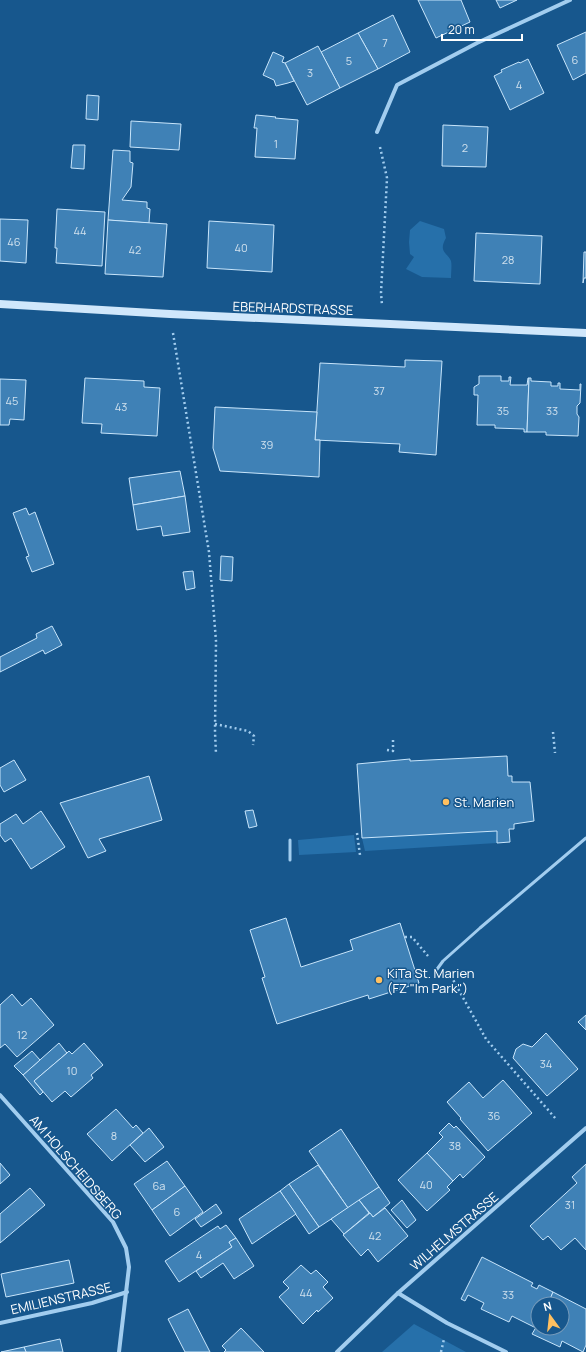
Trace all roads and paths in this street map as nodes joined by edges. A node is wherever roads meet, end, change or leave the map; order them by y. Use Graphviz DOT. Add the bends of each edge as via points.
graph roads {
  1 [pos="570,0"];
  2 [pos="377,132"];
  3 [pos="0,304"];
  4 [pos="170,314"];
  5 [pos="384,324"];
  6 [pos="586,333"];
  7 [pos="216,724"];
  8 [pos="553,732"];
  9 [pos="393,740"];
  10 [pos="253,745"];
  11 [pos="387,750"];
  12 [pos="555,753"];
  13 [pos="216,754"];
  14 [pos="357,833"];
  15 [pos="586,838"];
  16 [pos="290,840"];
  17 [pos="360,855"];
  18 [pos="290,860"];
  19 [pos="405,938"];
  20 [pos="443,962"];
  21 [pos="435,972"];
  22 [pos="0,1095"];
  23 [pos="556,1120"];
  24 [pos="586,1128"];
  25 [pos="127,1292"];
  26 [pos="398,1293"];
  27 [pos="0,1322"];
  28 [pos="119,1352"];
  29 [pos="337,1352"];
  30 [pos="506,1352"];
  1 -- 2 [label="street" via="397,86"];
  2 -- 5 [label="path" via="387,178 381,293"];
  3 -- 4 [label="main road, EBERHARDSTRASSE"];
  4 -- 5 [label="main road, EBERHARDSTRASSE"];
  4 -- 7 [label="path" via="209,552 216,641"];
  5 -- 6 [label="main road, EBERHARDSTRASSE"];
  7 -- 10 [label="path" via="248,731 254,736"];
  7 -- 13 [label="path"];
  8 -- 12 [label="path"];
  9 -- 11 [label="path" via="393,751"];
  14 -- 17 [label="path"];
  15 -- 20 [label="lane"];
  16 -- 18 [label="lane"];
  19 -- 20 [label="path" via="412,937 433,962"];
  20 -- 21 [label="lane"];
  20 -- 23 [label="path" via="486,1039"];
  22 -- 25 [label="street, AM HOLSCHEIDSBERG" via="113,1222 126,1248 129,1267"];
  24 -- 26 [label="street, WILHELMSTRASSE"];
  25 -- 27 [label="street, EMILIENSTRASSE"];
  25 -- 28 [label="street, AM HOLSCHEIDSBERG"];
  26 -- 29 [label="street, WILHELMSTRASSE"];
  26 -- 30 [label="street" via="447,1323"];
}
